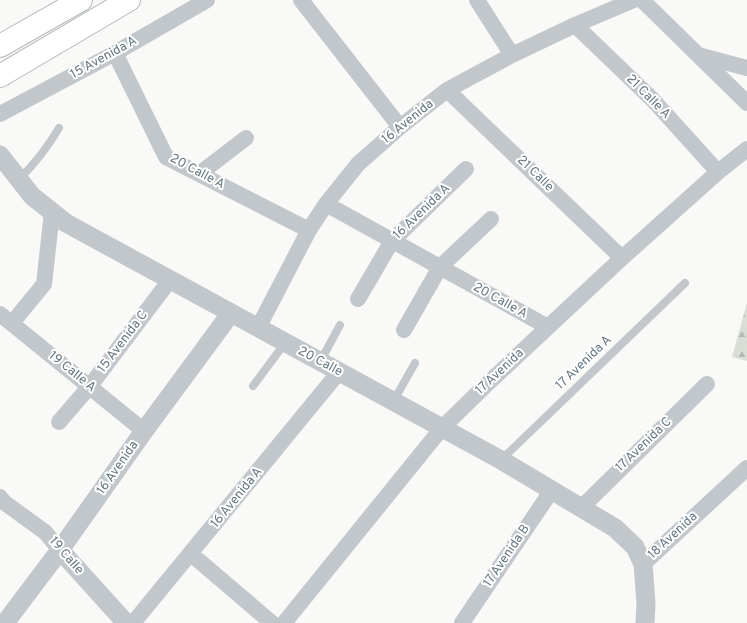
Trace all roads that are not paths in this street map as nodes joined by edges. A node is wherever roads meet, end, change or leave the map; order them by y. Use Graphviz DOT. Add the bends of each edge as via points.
graph roads {
  1 [pos="80,0"];
  2 [pos="129,0"];
  3 [pos="207,0"];
  4 [pos="301,0"];
  5 [pos="642,0"];
  6 [pos="626,1"];
  7 [pos="482,2"];
  8 [pos="575,25"];
  9 [pos="0,46"];
  10 [pos="115,53"];
  11 [pos="698,55"];
  12 [pos="512,56"];
  13 [pos="747,68"];
  14 [pos="0,76"];
  15 [pos="447,90"];
  16 [pos="747,103"];
  17 [pos="0,114"];
  18 [pos="400,127"];
  19 [pos="59,128"];
  20 [pos="246,138"];
  21 [pos="747,150"];
  22 [pos="0,156"];
  23 [pos="466,169"];
  24 [pos="718,172"];
  25 [pos="199,174"];
  26 [pos="19,179"];
  27 [pos="326,204"];
  28 [pos="52,212"];
  29 [pos="491,219"];
  30 [pos="309,230"];
  31 [pos="392,241"];
  32 [pos="622,258"];
  33 [pos="440,267"];
  34 [pos="170,280"];
  35 [pos="685,283"];
  36 [pos="358,300"];
  37 [pos="231,313"];
  38 [pos="6,318"];
  39 [pos="340,325"];
  40 [pos="548,327"];
  41 [pos="258,328"];
  42 [pos="404,330"];
  43 [pos="285,342"];
  44 [pos="320,362"];
  45 [pos="415,363"];
  46 [pos="339,372"];
  47 [pos="707,384"];
  48 [pos="90,386"];
  49 [pos="253,386"];
  50 [pos="393,402"];
  51 [pos="59,422"];
  52 [pos="442,428"];
  53 [pos="144,431"];
  54 [pos="501,460"];
  55 [pos="747,468"];
  56 [pos="552,490"];
  57 [pos="0,497"];
  58 [pos="581,508"];
  59 [pos="60,550"];
  60 [pos="191,554"];
  61 [pos="643,564"];
  62 [pos="5,623"];
  63 [pos="126,623"];
  64 [pos="133,623"];
  65 [pos="272,623"];
  66 [pos="284,623"];
  67 [pos="462,623"];
  68 [pos="645,623"];
  1 -- 9 [label="main road"];
  2 -- 14 [label="main road"];
  3 -- 10 [label="street, 15 Avenida A"];
  4 -- 18 [label="street"];
  5 -- 11 [label="street"];
  6 -- 8 [label="street, 16 Avenida"];
  7 -- 12 [label="street"];
  8 -- 12 [label="street, 16 Avenida"];
  8 -- 24 [label="street, 21 Calle A" via="653,100"];
  10 -- 17 [label="street, 15 Avenida A"];
  10 -- 25 [label="street, 20 Calle A" via="166,157"];
  11 -- 13 [label="street"];
  11 -- 16 [label="street"];
  12 -- 15 [label="street, 16 Avenida"];
  15 -- 18 [label="street, 16 Avenida"];
  15 -- 32 [label="street, 21 Calle"];
  18 -- 27 [label="street, 16 Avenida" via="358,164"];
  19 -- 26 [label="lane" via="44,153"];
  20 -- 25 [label="street"];
  21 -- 24 [label="street, 17 Avenida"];
  22 -- 26 [label="street, 20 Calle"];
  23 -- 31 [label="street, 16 Avenida A"];
  24 -- 32 [label="street, 17 Avenida"];
  25 -- 30 [label="street, 20 Calle A"];
  26 -- 28 [label="street, 20 Calle" via="32,196"];
  27 -- 30 [label="street, 16 Avenida"];
  27 -- 31 [label="street, 20 Calle A"];
  28 -- 34 [label="street, 20 Calle" via="66,223"];
  28 -- 38 [label="street" via="44,284"];
  29 -- 33 [label="street"];
  30 -- 41 [label="street, 16 Avenida"];
  31 -- 33 [label="street, 20 Calle A"];
  31 -- 36 [label="street, 16 Avenida A"];
  32 -- 40 [label="street, 17 Avenida"];
  33 -- 40 [label="street, 20 Calle A"];
  33 -- 42 [label="street"];
  34 -- 37 [label="street, 20 Calle"];
  34 -- 48 [label="street, 15 Avenida C"];
  35 -- 54 [label="lane, 17 Avenida A"];
  37 -- 41 [label="street, 20 Calle"];
  37 -- 53 [label="street, 16 Avenida"];
  38 -- 48 [label="street, 19 Calle A"];
  39 -- 44 [label="lane"];
  40 -- 52 [label="street, 17 Avenida"];
  41 -- 43 [label="street, 20 Calle"];
  43 -- 44 [label="street, 20 Calle"];
  43 -- 49 [label="lane"];
  44 -- 46 [label="street, 20 Calle"];
  45 -- 50 [label="lane"];
  46 -- 50 [label="street, 20 Calle"];
  46 -- 60 [label="street, 16 Avenida A"];
  47 -- 58 [label="street, 17 Avenida C"];
  48 -- 51 [label="street, 15 Avenida C"];
  48 -- 53 [label="street, 19 Calle A"];
  50 -- 52 [label="street, 20 Calle"];
  52 -- 54 [label="street, 20 Calle"];
  52 -- 66 [label="street, 17 Avenida"];
  53 -- 59 [label="street, 16 Avenida"];
  54 -- 56 [label="street, 20 Calle"];
  55 -- 61 [label="street, 18 Avenida"];
  56 -- 58 [label="street, 20 Calle"];
  56 -- 67 [label="street, 17 Avenida B"];
  57 -- 59 [label="street, 19 Calle" via="45,532"];
  58 -- 61 [label="street, 20 Calle" via="615,528 635,547"];
  59 -- 62 [label="street, 16 Avenida"];
  59 -- 63 [label="street, 19 Calle"];
  60 -- 64 [label="street, 16 Avenida A"];
  60 -- 65 [label="street"];
  61 -- 68 [label="street, 18 Avenida"];
}
